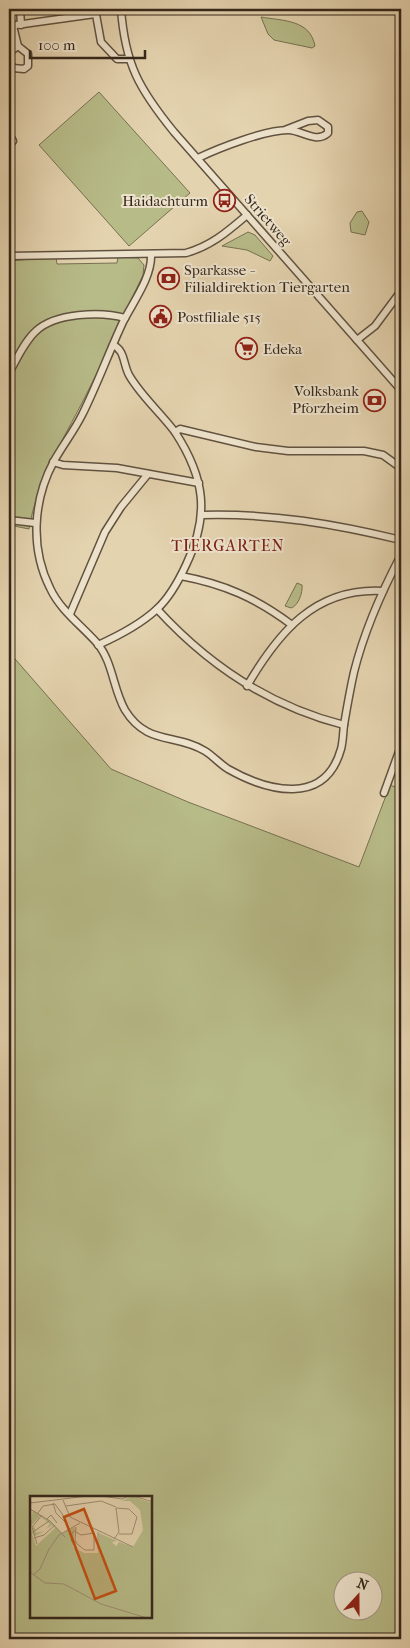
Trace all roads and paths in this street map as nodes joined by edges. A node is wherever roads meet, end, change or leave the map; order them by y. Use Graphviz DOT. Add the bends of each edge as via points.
graph roads {
  1 [pos="20,9"];
  2 [pos="121,9"];
  3 [pos="95,11"];
  4 [pos="21,25"];
  5 [pos="11,26"];
  6 [pos="18,46"];
  7 [pos="9,57"];
  8 [pos="128,59"];
  9 [pos="9,61"];
  10 [pos="286,130"];
  11 [pos="9,134"];
  12 [pos="13,141"];
  13 [pos="198,158"];
  14 [pos="247,215"];
  15 [pos="151,255"];
  16 [pos="9,256"];
  17 [pos="401,291"];
  18 [pos="125,318"];
  19 [pos="357,340"];
  20 [pos="113,345"];
  21 [pos="9,373"];
  22 [pos="401,390"];
  23 [pos="175,432"];
  24 [pos="53,462"];
  25 [pos="401,468"];
  26 [pos="148,474"];
  27 [pos="199,482"];
  28 [pos="202,515"];
  29 [pos="9,520"];
  30 [pos="35,523"];
  31 [pos="401,540"];
  32 [pos="401,555"];
  33 [pos="181,576"];
  34 [pos="383,591"];
  35 [pos="157,609"];
  36 [pos="70,614"];
  37 [pos="292,625"];
  38 [pos="98,645"];
  39 [pos="247,686"];
  40 [pos="344,725"];
  41 [pos="401,746"];
  42 [pos="384,793"];
  1 -- 4 [label="street"];
  2 -- 8 [label="street, Strietweg"];
  3 -- 4 [label="street"];
  3 -- 8 [label="street" via="101,42 117,59"];
  4 -- 5 [label="street"];
  5 -- 6 [label="street"];
  6 -- 7 [label="street"];
  6 -- 9 [label="street" via="28,54 28,66 18,70"];
  8 -- 13 [label="street, Strietweg" via="150,101"];
  10 -- 10 [label="street" via="317,138 328,133 328,127 318,120"];
  10 -- 13 [label="street" via="230,145"];
  11 -- 12 [label="street"];
  13 -- 14 [label="street, Strietweg"];
  14 -- 15 [label="street" via="204,248 186,253"];
  14 -- 19 [label="street, Strietweg"];
  15 -- 16 [label="street"];
  15 -- 18 [label="street" via="151,266"];
  17 -- 19 [label="street" via="375,326"];
  18 -- 20 [label="street"];
  18 -- 21 [label="street" via="66,316 51,322 37,330"];
  19 -- 22 [label="street, Strietweg"];
  20 -- 23 [label="street" via="122,352 128,373 138,388"];
  20 -- 24 [label="street" via="80,418"];
  23 -- 25 [label="street" via="180,429 248,446 288,451 364,451 383,455"];
  23 -- 27 [label="street" via="190,457"];
  24 -- 26 [label="street"];
  24 -- 30 [label="street"];
  26 -- 27 [label="street"];
  26 -- 36 [label="street" via="105,532"];
  27 -- 28 [label="street"];
  28 -- 31 [label="street" via="274,516"];
  28 -- 33 [label="street" via="196,544"];
  29 -- 30 [label="street"];
  30 -- 36 [label="street" via="41,567 59,603"];
  32 -- 34 [label="street"];
  33 -- 35 [label="street"];
  33 -- 37 [label="street" via="220,584"];
  34 -- 37 [label="street" via="348,592 323,603"];
  34 -- 40 [label="street" via="355,670"];
  35 -- 38 [label="street"];
  35 -- 39 [label="street" via="198,650"];
  36 -- 38 [label="street"];
  37 -- 39 [label="street" via="271,646"];
  38 -- 40 [label="street" via="108,662 119,697 136,724 158,738 205,751 224,767 263,786 297,790 318,782 328,774 337,759 342,748"];
  39 -- 40 [label="street" via="284,706"];
  41 -- 42 [label="street"];
}
